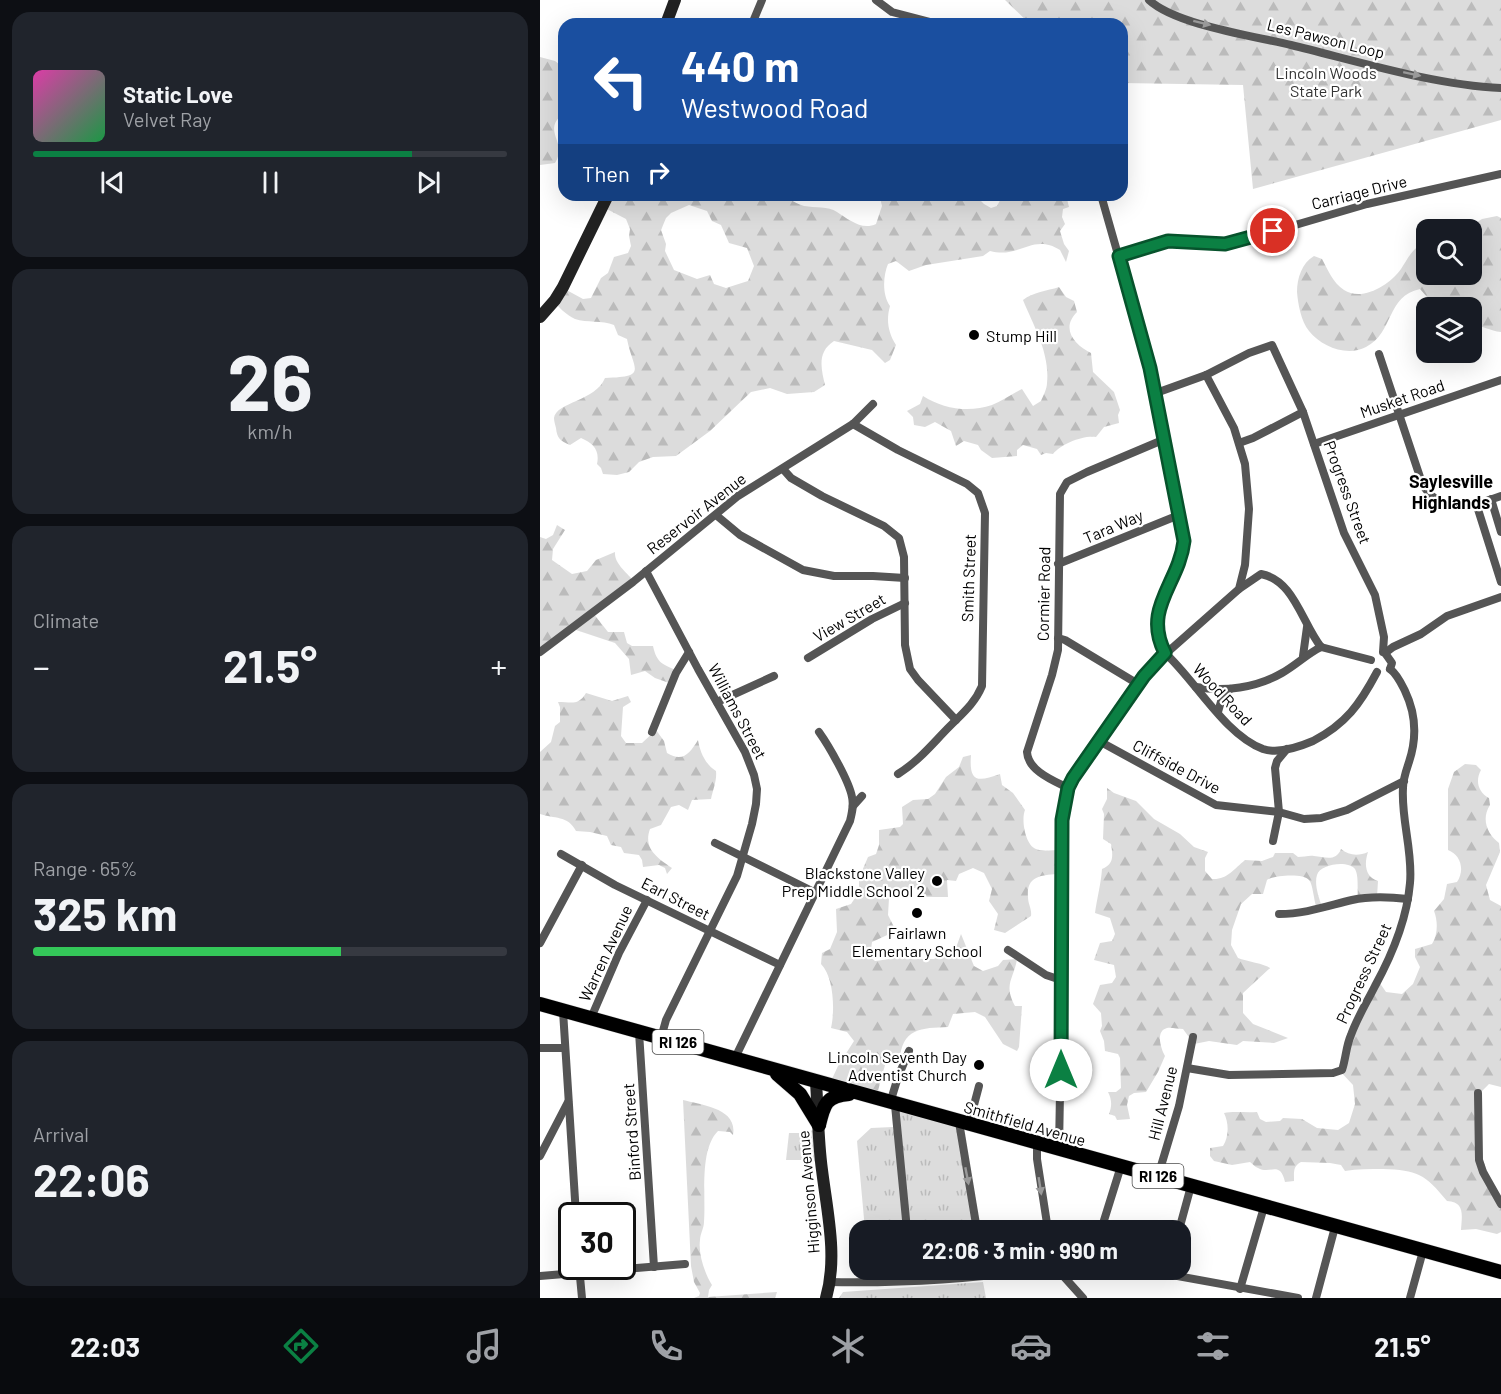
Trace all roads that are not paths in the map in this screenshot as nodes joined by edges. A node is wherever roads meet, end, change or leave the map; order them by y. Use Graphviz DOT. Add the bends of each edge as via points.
graph roads {
  1 [pos="675,0"];
  2 [pos="762,0"];
  3 [pos="876,0"];
  4 [pos="1149,0"];
  5 [pos="668,18"];
  6 [pos="754,18"];
  7 [pos="915,18"];
  8 [pos="1501,88"];
  9 [pos="1501,174"];
  10 [pos="605,201"];
  11 [pos="1103,201"];
  12 [pos="1119,256"];
  13 [pos="540,317"];
  14 [pos="1379,354"];
  15 [pos="1206,375"];
  16 [pos="1501,380"];
  17 [pos="1156,393"];
  18 [pos="873,404"];
  19 [pos="1303,412"];
  20 [pos="1400,414"];
  21 [pos="853,424"];
  22 [pos="1164,439"];
  23 [pos="1239,443"];
  24 [pos="1314,444"];
  25 [pos="783,469"];
  26 [pos="1501,496"];
  27 [pos="1491,499"];
  28 [pos="1476,503"];
  29 [pos="716,515"];
  30 [pos="1179,515"];
  31 [pos="1501,532"];
  32 [pos="1058,564"];
  33 [pos="1245,565"];
  34 [pos="646,571"];
  35 [pos="1261,574"];
  36 [pos="905,578"];
  37 [pos="1501,582"];
  38 [pos="1239,589"];
  39 [pos="1501,597"];
  40 [pos="905,603"];
  41 [pos="1307,626"];
  42 [pos="1058,638"];
  43 [pos="1321,646"];
  44 [pos="540,652"];
  45 [pos="689,652"];
  46 [pos="1384,652"];
  47 [pos="1165,653"];
  48 [pos="1303,656"];
  49 [pos="808,658"];
  50 [pos="1371,660"];
  51 [pos="1390,669"];
  52 [pos="1377,672"];
  53 [pos="774,676"];
  54 [pos="1138,684"];
  55 [pos="1196,687"];
  56 [pos="1230,689"];
  57 [pos="717,702"];
  58 [pos="1218,712"];
  59 [pos="956,720"];
  60 [pos="652,732"];
  61 [pos="819,732"];
  62 [pos="1099,741"];
  63 [pos="1264,749"];
  64 [pos="1287,749"];
  65 [pos="1275,768"];
  66 [pos="898,774"];
  67 [pos="1404,781"];
  68 [pos="1068,788"];
  69 [pos="862,796"];
  70 [pos="853,806"];
  71 [pos="1279,812"];
  72 [pos="1273,840"];
  73 [pos="716,843"];
  74 [pos="561,854"];
  75 [pos="742,858"];
  76 [pos="582,865"];
  77 [pos="816,893"];
  78 [pos="1408,899"];
  79 [pos="646,900"];
  80 [pos="1279,914"];
  81 [pos="710,932"];
  82 [pos="540,943"];
  83 [pos="1008,950"];
  84 [pos="780,965"];
  85 [pos="1061,980"];
  86 [pos="540,1004"];
  87 [pos="563,1011"];
  88 [pos="591,1018"];
  89 [pos="639,1032"];
  90 [pos="1193,1037"];
  91 [pos="661,1038"];
  92 [pos="540,1048"];
  93 [pos="564,1048"];
  94 [pos="909,1052"];
  95 [pos="735,1058"];
  96 [pos="768,1068"];
  97 [pos="1186,1068"];
  98 [pos="816,1082"];
  99 [pos="979,1086"];
  100 [pos="1478,1093"];
  101 [pos="857,1094"];
  102 [pos="568,1102"];
  103 [pos="893,1104"];
  104 [pos="964,1123"];
  105 [pos="819,1125"];
  106 [pos="1037,1142"];
  107 [pos="1059,1149"];
  108 [pos="540,1156"];
  109 [pos="1121,1166"];
  110 [pos="1158,1176"];
  111 [pos="1191,1186"];
  112 [pos="575,1202"];
  113 [pos="1501,1204"];
  114 [pos="1264,1207"];
  115 [pos="906,1220"];
  116 [pos="976,1220"];
  117 [pos="1046,1220"];
  118 [pos="1104,1220"];
  119 [pos="1182,1220"];
  120 [pos="1335,1227"];
  121 [pos="1423,1251"];
  122 [pos="685,1264"];
  123 [pos="654,1267"];
  124 [pos="636,1268"];
  125 [pos="1501,1272"];
  126 [pos="558,1273"];
  127 [pos="540,1276"];
  128 [pos="1191,1277"];
  129 [pos="581,1280"];
  130 [pos="903,1280"];
  131 [pos="1067,1280"];
  132 [pos="830,1282"];
  133 [pos="1240,1289"];
  134 [pos="582,1298"];
  135 [pos="826,1298"];
  136 [pos="1083,1298"];
  137 [pos="1298,1298"];
  138 [pos="1316,1298"];
  139 [pos="1410,1298"];
  1 -- 5 [label="street"];
  2 -- 6 [label="street"];
  3 -- 7 [label="street" via="892,12"];
  4 -- 8 [label="street, Les Pawson Loop, one-way" via="1196,22 1363,63 1462,84"];
  9 -- 12 [label="street, Carriage Drive" via="1367,204 1234,243 1168,241"];
  10 -- 13 [label="street" via="563,287"];
  11 -- 12 [label="street"];
  12 -- 17 [label="street"];
  14 -- 20 [label="street"];
  15 -- 17 [label="street"];
  15 -- 19 [label="street, Progress Street" via="1249,352 1272,345"];
  15 -- 23 [label="street"];
  16 -- 20 [label="street, Musket Road"];
  17 -- 22 [label="street"];
  18 -- 21 [label="street, Reservoir Avenue"];
  19 -- 23 [label="street"];
  19 -- 24 [label="street, Progress Street"];
  20 -- 24 [label="street, Musket Road"];
  20 -- 28 [label="street" via="1422,483 1431,497 1450,506"];
  21 -- 25 [label="street, Reservoir Avenue"];
  21 -- 59 [label="street, Smith Street" via="967,484 983,504 982,686 975,701"];
  22 -- 30 [label="street"];
  22 -- 32 [label="street, Cormier Road" via="1064,486 1060,494"];
  23 -- 33 [label="street" via="1249,491"];
  24 -- 46 [label="street, Progress Street" via="1344,533 1377,600"];
  25 -- 29 [label="street, Reservoir Avenue" via="738,496"];
  25 -- 36 [label="street" via="822,496 897,535 903,548"];
  26 -- 27 [label="street"];
  27 -- 28 [label="street"];
  27 -- 31 [label="street"];
  28 -- 37 [label="street"];
  29 -- 34 [label="street, Reservoir Avenue"];
  29 -- 36 [label="street" via="740,535 803,570 834,576"];
  30 -- 32 [label="street, Tara Way"];
  30 -- 47 [label="street" via="1183,550 1157,616"];
  32 -- 42 [label="street, Cormier Road"];
  33 -- 35 [label="street"];
  33 -- 38 [label="street"];
  34 -- 44 [label="street, Reservoir Avenue"];
  34 -- 45 [label="street, Williams Street"];
  35 -- 38 [label="street"];
  35 -- 41 [label="street" via="1276,578 1287,590"];
  36 -- 40 [label="street"];
  38 -- 47 [label="street"];
  39 -- 46 [label="street" via="1447,616"];
  40 -- 49 [label="street, View Street"];
  40 -- 59 [label="street" via="905,645 910,669"];
  41 -- 43 [label="street"];
  41 -- 48 [label="street"];
  42 -- 54 [label="street"];
  42 -- 68 [label="street, Cormier Road" via="1056,660 1027,758 1036,770"];
  43 -- 48 [label="street"];
  43 -- 50 [label="street"];
  45 -- 57 [label="street, Williams Street"];
  45 -- 60 [label="street"];
  46 -- 50 [label="street" via="1376,653"];
  46 -- 51 [label="street" via="1392,663"];
  47 -- 54 [label="street"];
  47 -- 55 [label="street, Wood Road"];
  48 -- 56 [label="street" via="1269,679"];
  50 -- 52 [label="street"];
  51 -- 52 [label="street"];
  51 -- 67 [label="street, Progress Street" via="1405,690 1414,722"];
  52 -- 64 [label="street" via="1356,708 1342,723 1314,740"];
  53 -- 57 [label="street"];
  54 -- 62 [label="street"];
  55 -- 56 [label="street"];
  55 -- 58 [label="street, Wood Road"];
  56 -- 58 [label="street"];
  57 -- 75 [label="street, Williams Street" via="750,763 757,789"];
  58 -- 63 [label="street, Wood Road" via="1238,733"];
  59 -- 66 [label="street, Smith Street" via="920,758"];
  61 -- 70 [label="street" via="847,783"];
  62 -- 68 [label="street"];
  62 -- 71 [label="street, Cliffside Drive" via="1216,805"];
  63 -- 64 [label="street"];
  63 -- 65 [label="street, Wood Road"];
  64 -- 65 [label="street"];
  65 -- 71 [label="street, Wood Road"];
  67 -- 71 [label="street, Cliffside Drive" via="1357,806 1321,818 1304,819"];
  67 -- 78 [label="street, Progress Street" via="1411,862"];
  68 -- 85 [label="street" via="1062,820"];
  69 -- 70 [label="street"];
  70 -- 77 [label="street" via="844,837"];
  71 -- 72 [label="street, Wood Road"];
  73 -- 75 [label="street"];
  74 -- 76 [label="street, Earl Street"];
  75 -- 77 [label="street"];
  75 -- 81 [label="street, Williams Street"];
  76 -- 79 [label="street, Earl Street"];
  76 -- 82 [label="street"];
  77 -- 84 [label="street"];
  78 -- 80 [label="street" via="1354,900 1305,913"];
  78 -- 97 [label="street, Progress Street" via="1399,933 1351,1034 1342,1070 1229,1075"];
  79 -- 81 [label="street, Earl Street"];
  79 -- 88 [label="street, Warren Avenue"];
  81 -- 84 [label="street, Earl Street"];
  81 -- 91 [label="street, Williams Street" via="666,1020"];
  83 -- 85 [label="street" via="1046,975"];
  84 -- 95 [label="street"];
  85 -- 107 [label="street"];
  86 -- 87 [label="main road, Smithfield Avenue / RI 126"];
  87 -- 88 [label="main road, Smithfield Avenue / RI 126"];
  87 -- 93 [label="street"];
  88 -- 89 [label="main road, Smithfield Avenue / RI 126"];
  89 -- 91 [label="main road, Smithfield Avenue / RI 126"];
  89 -- 123 [label="street, Binford Street"];
  90 -- 97 [label="street, Hill Avenue"];
  91 -- 95 [label="main road, Smithfield Avenue / RI 126"];
  92 -- 93 [label="street"];
  93 -- 102 [label="street"];
  94 -- 103 [label="street" via="898,1077"];
  95 -- 96 [label="main road, Smithfield Avenue / RI 126"];
  96 -- 98 [label="main road, Smithfield Avenue / RI 126"];
  96 -- 105 [label="main road" via="797,1090"];
  97 -- 110 [label="street, Hill Avenue"];
  98 -- 101 [label="main road, Smithfield Avenue / RI 126"];
  98 -- 105 [label="street, Higginson Avenue"];
  99 -- 104 [label="street"];
  100 -- 113 [label="street" via="1479,1160"];
  101 -- 103 [label="main road, Smithfield Avenue / RI 126"];
  101 -- 105 [label="main road" via="828,1100"];
  102 -- 108 [label="street"];
  102 -- 112 [label="street"];
  103 -- 104 [label="main road, Smithfield Avenue / RI 126"];
  103 -- 115 [label="street"];
  104 -- 106 [label="main road, Smithfield Avenue / RI 126"];
  104 -- 116 [label="street, one-way"];
  105 -- 132 [label="street, Higginson Avenue"];
  106 -- 107 [label="main road, Smithfield Avenue / RI 126"];
  106 -- 117 [label="street, one-way"];
  107 -- 109 [label="main road, Smithfield Avenue / RI 126"];
  109 -- 110 [label="main road, Smithfield Avenue / RI 126"];
  109 -- 118 [label="street"];
  110 -- 111 [label="main road, Smithfield Avenue / RI 126"];
  111 -- 114 [label="main road, Smithfield Avenue / RI 126"];
  111 -- 119 [label="street"];
  114 -- 120 [label="main road, Smithfield Avenue / RI 126"];
  114 -- 133 [label="street"];
  120 -- 121 [label="main road, Smithfield Avenue / RI 126"];
  120 -- 138 [label="street"];
  121 -- 125 [label="main road, Smithfield Avenue / RI 126"];
  121 -- 139 [label="street"];
  122 -- 123 [label="street"];
  123 -- 124 [label="street"];
  126 -- 127 [label="street"];
  128 -- 133 [label="street"];
  129 -- 134 [label="street"];
  130 -- 132 [label="street"];
  131 -- 136 [label="street"];
  132 -- 135 [label="street, Higginson Avenue"];
  133 -- 137 [label="street"];
}
